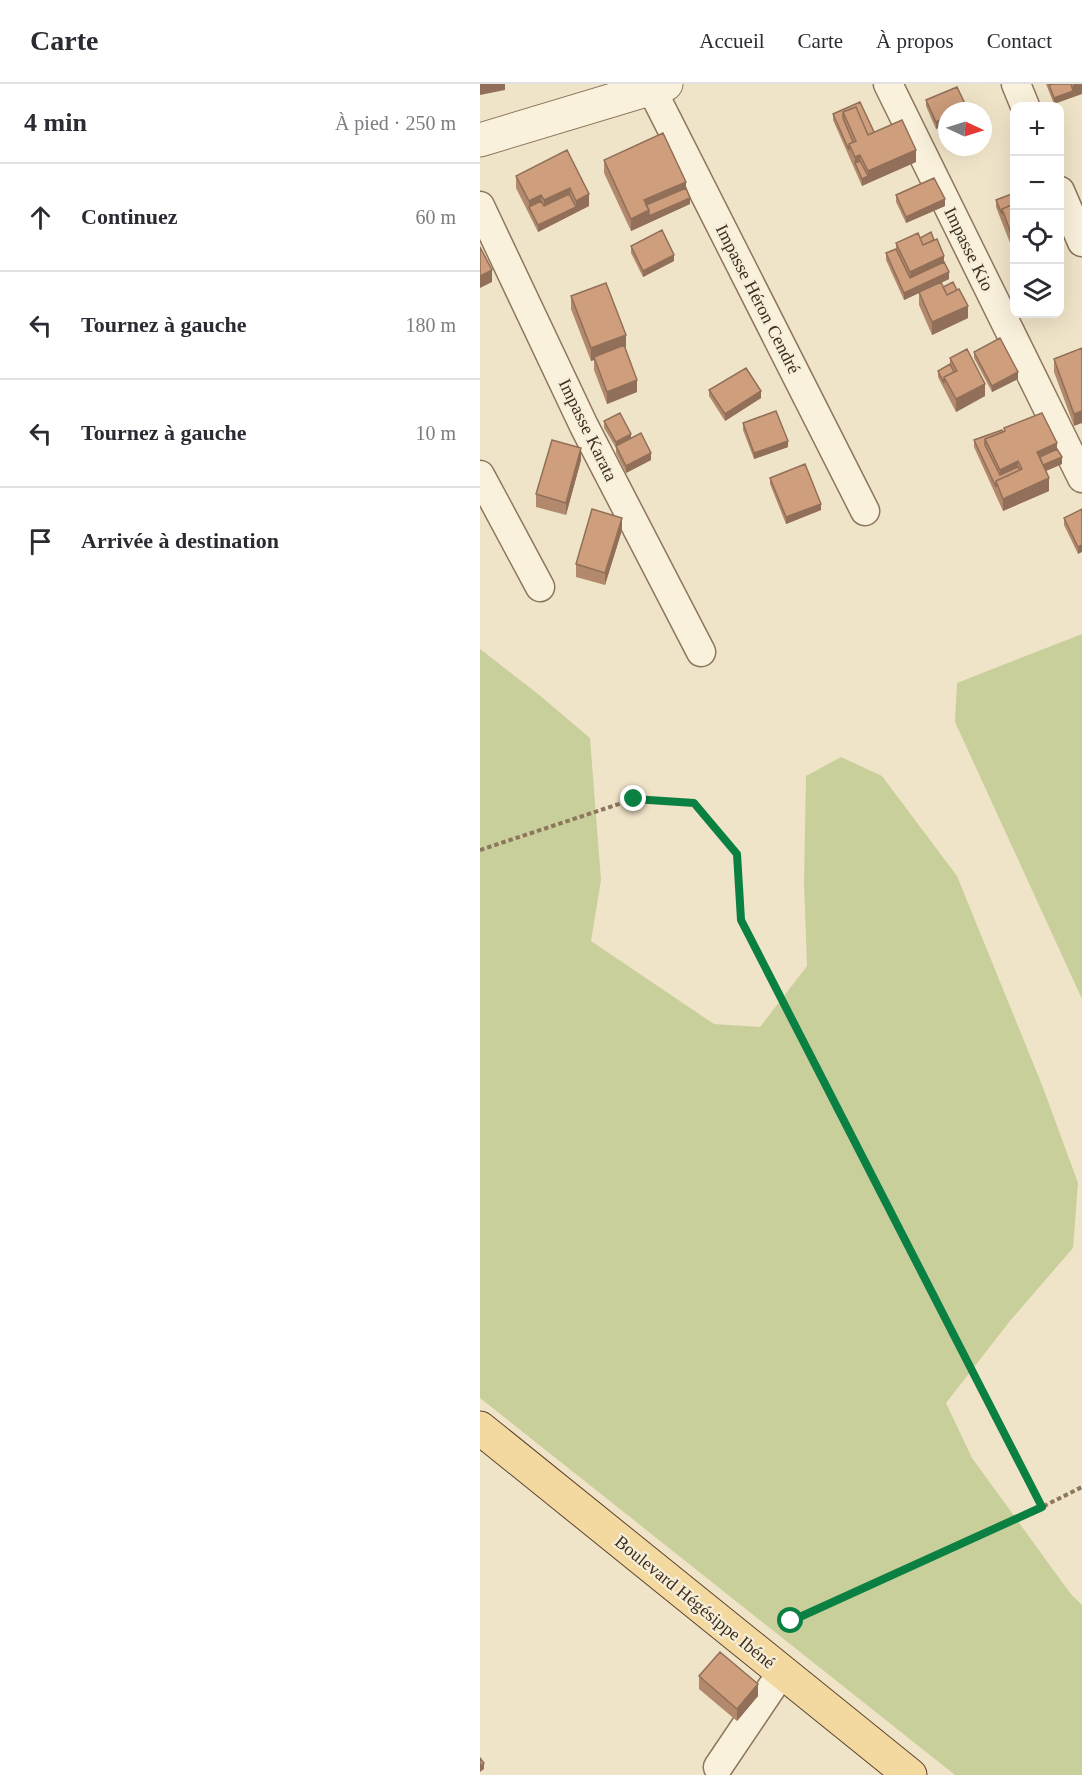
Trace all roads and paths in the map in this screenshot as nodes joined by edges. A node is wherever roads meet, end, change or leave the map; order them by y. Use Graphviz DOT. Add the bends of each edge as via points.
graph roads {
  1 [pos="888,84"];
  2 [pos="1016,84"];
  3 [pos="659,86"];
  4 [pos="1023,102"];
  5 [pos="480,140"];
  6 [pos="1064,202"];
  7 [pos="480,206"];
  8 [pos="1082,242"];
  9 [pos="480,475"];
  10 [pos="1082,478"];
  11 [pos="865,511"];
  12 [pos="540,587"];
  13 [pos="701,652"];
  14 [pos="480,850"];
  15 [pos="480,1428"];
  16 [pos="1082,1487"];
  17 [pos="1042,1507"];
  18 [pos="791,1621"];
  19 [pos="782,1672"];
  20 [pos="718,1767"];
  21 [pos="910,1775"];
  1 -- 10 [label="street, Impasse Kio"];
  2 -- 4 [label="street"];
  3 -- 5 [label="street"];
  3 -- 11 [label="street, Impasse Héron Cendré"];
  6 -- 8 [label="street"];
  7 -- 13 [label="street, Impasse Karata" via="584,426"];
  9 -- 12 [label="street"];
  14 -- 17 [label="path" via="634,799 694,803 737,854 741,920"];
  15 -- 19 [label="main road, Boulevard Hégésippe Ibéné"];
  16 -- 17 [label="path"];
  17 -- 18 [label="path"];
  19 -- 20 [label="street"];
  19 -- 21 [label="main road, Boulevard Hégésippe Ibéné"];
}
